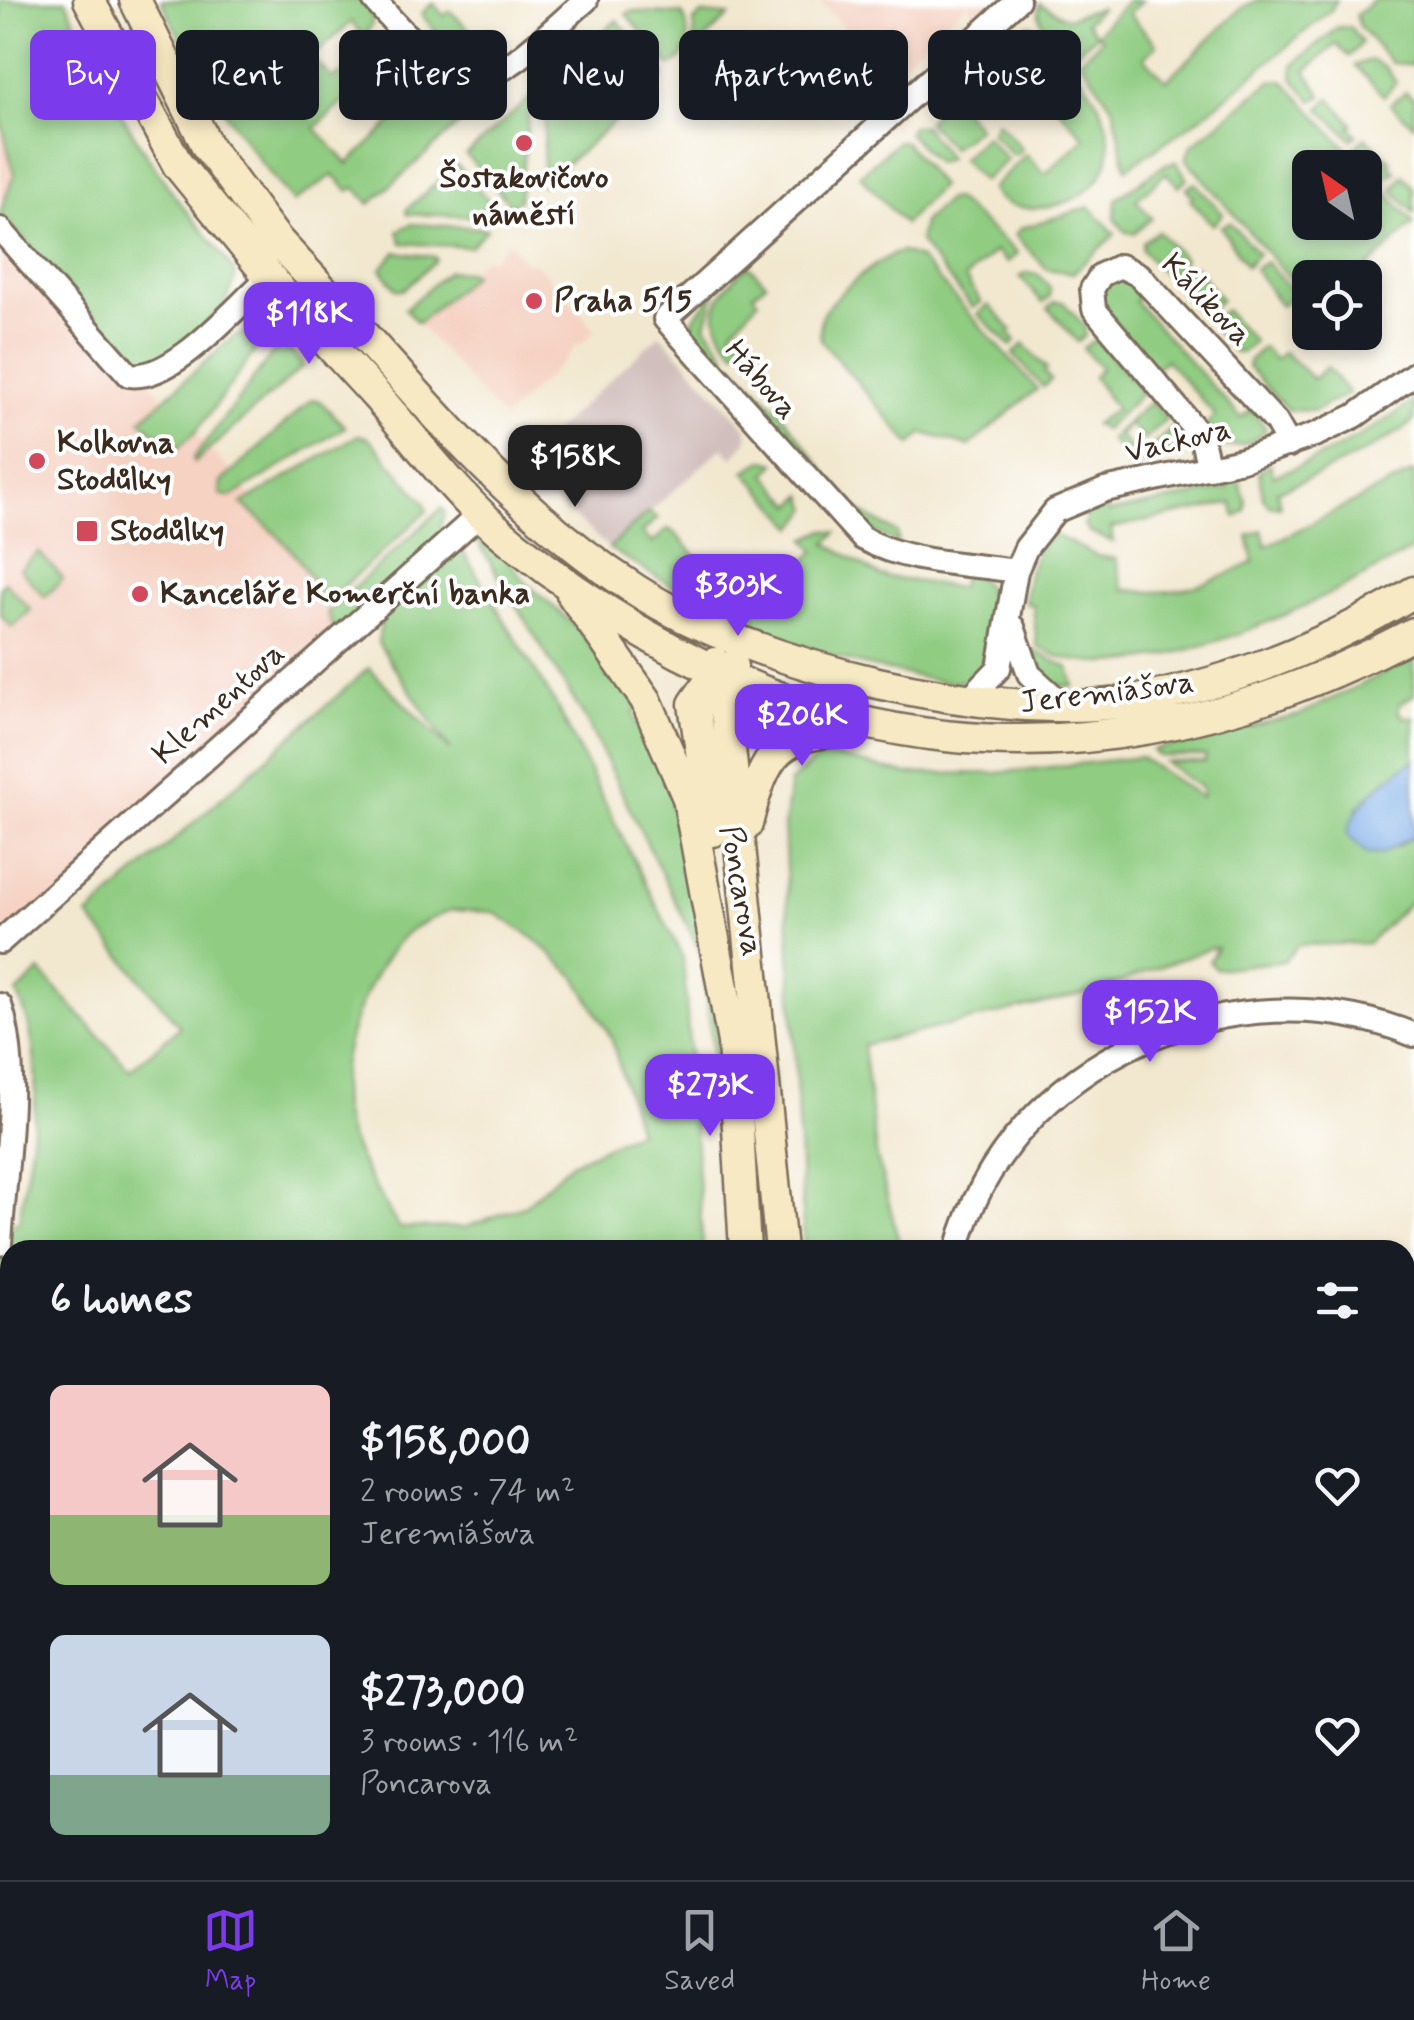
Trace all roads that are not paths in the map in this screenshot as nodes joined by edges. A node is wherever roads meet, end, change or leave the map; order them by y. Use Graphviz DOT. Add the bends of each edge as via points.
graph roads {
  1 [pos="89,0"];
  2 [pos="135,0"];
  3 [pos="374,0"];
  4 [pos="586,0"];
  5 [pos="1018,0"];
  6 [pos="0,230"];
  7 [pos="278,289"];
  8 [pos="1414,374"];
  9 [pos="1289,445"];
  10 [pos="1210,468"];
  11 [pos="481,513"];
  12 [pos="1016,570"];
  13 [pos="562,579"];
  14 [pos="1414,592"];
  15 [pos="1009,614"];
  16 [pos="701,623"];
  17 [pos="1414,633"];
  18 [pos="758,647"];
  19 [pos="719,676"];
  20 [pos="972,697"];
  21 [pos="1064,705"];
  22 [pos="892,728"];
  23 [pos="742,846"];
  24 [pos="0,942"];
  25 [pos="0,1005"];
  26 [pos="730,1024"];
  27 [pos="1404,1037"];
  28 [pos="0,1240"];
  29 [pos="744,1240"];
  30 [pos="781,1240"];
  31 [pos="960,1240"];
  1 -- 7 [label="main road, Jeremiášova" via="178,166"];
  2 -- 16 [label="main road, Jeremiášova, bridge" via="207,146 276,239 471,454 559,535 638,592"];
  3 -- 4 [label="street" via="430,60 479,78 508,69"];
  5 -- 12 [label="street, Hábova" via="665,319 862,538 923,560"];
  6 -- 7 [label="street" via="129,375 146,378 170,367"];
  7 -- 11 [label="main road, Jeremiášova, bridge"];
  8 -- 9 [label="street, Vackova" via="1355,416"];
  9 -- 10 [label="street, Vackova"];
  9 -- 10 [label="street, Kálikova" via="1276,422 1139,275 1115,267 1095,282 1094,309 1201,436"];
  10 -- 12 [label="street, Vackova" via="1075,500 1055,511"];
  11 -- 13 [label="main road, Jeremiášova"];
  11 -- 24 [label="street, Klementova"];
  12 -- 15 [label="street, Vackova"];
  13 -- 19 [label="main road, Jeremiášova"];
  13 -- 26 [label="main road, Poncarova" via="638,688 675,762 696,832"];
  14 -- 21 [label="main road, Jeremiášova" via="1300,652 1216,682 1129,701"];
  15 -- 20 [label="street, Vackova" via="999,668"];
  15 -- 21 [label="street, Vackova" via="1024,665"];
  16 -- 18 [label="main road, Jeremiášova"];
  16 -- 19 [label="main road, Poncarova"];
  17 -- 22 [label="main road, Jeremiášova" via="1280,695 1186,723 1041,740"];
  18 -- 19 [label="main road"];
  18 -- 20 [label="main road, Jeremiášova" via="861,678"];
  19 -- 22 [label="main road, Jeremiášova" via="775,699"];
  19 -- 23 [label="main road, Poncarova"];
  19 -- 26 [label="main road" via="700,693 693,714 710,803"];
  20 -- 21 [label="main road, Jeremiášova"];
  22 -- 23 [label="main road" via="814,732 788,742 758,778"];
  23 -- 30 [label="main road, Poncarova"];
  25 -- 28 [label="street" via="10,1068"];
  26 -- 29 [label="main road, Poncarova"];
  27 -- 31 [label="street" via="1329,1011 1273,1007 1201,1018 1136,1042 1034,1117 995,1166"];
}
